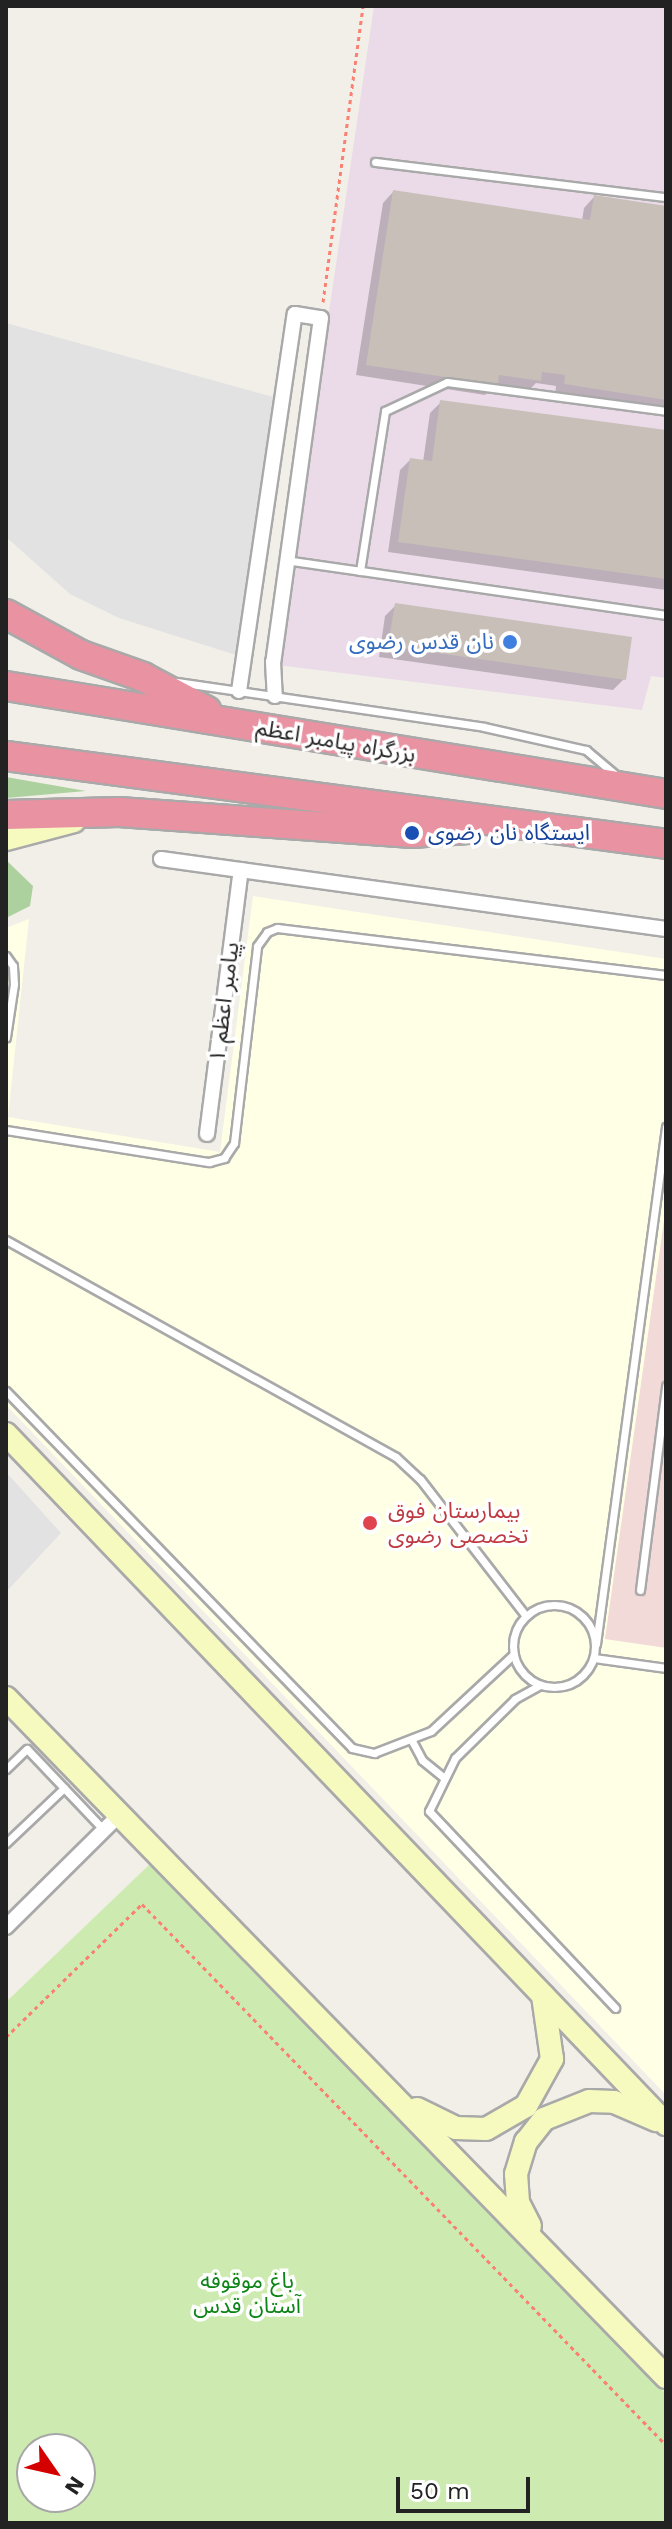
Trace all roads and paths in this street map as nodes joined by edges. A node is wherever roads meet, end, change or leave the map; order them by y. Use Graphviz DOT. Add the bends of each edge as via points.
graph roads {
  1 [pos="363,6"];
  2 [pos="375,162"];
  3 [pos="666,197"];
  4 [pos="321,318"];
  5 [pos="666,411"];
  6 [pos="258,557"];
  7 [pos="289,561"];
  8 [pos="360,571"];
  9 [pos="6,614"];
  10 [pos="666,615"];
  11 [pos="143,677"];
  12 [pos="6,686"];
  13 [pos="239,691"];
  14 [pos="275,696"];
  15 [pos="229,723"];
  16 [pos="6,756"];
  17 [pos="631,788"];
  18 [pos="666,794"];
  19 [pos="119,812"];
  20 [pos="6,815"];
  21 [pos="520,825"];
  22 [pos="6,839"];
  23 [pos="666,844"];
  24 [pos="161,859"];
  25 [pos="241,870"];
  26 [pos="666,929"];
  27 [pos="6,956"];
  28 [pos="666,975"];
  29 [pos="6,1037"];
  30 [pos="666,1127"];
  31 [pos="6,1130"];
  32 [pos="207,1134"];
  33 [pos="6,1240"];
  34 [pos="666,1386"];
  35 [pos="6,1391"];
  36 [pos="665,1400"];
  37 [pos="6,1434"];
  38 [pos="640,1590"];
  39 [pos="526,1616"];
  40 [pos="596,1644"];
  41 [pos="514,1654"];
  42 [pos="594,1658"];
  43 [pos="666,1668"];
  44 [pos="540,1685"];
  45 [pos="6,1698"];
  46 [pos="411,1739"];
  47 [pos="6,1769"];
  48 [pos="443,1777"];
  49 [pos="64,1788"];
  50 [pos="111,1823"];
  51 [pos="6,1843"];
  52 [pos="6,1927"];
  53 [pos="543,1995"];
  54 [pos="615,2008"];
  55 [pos="6,2037"];
  56 [pos="405,2104"];
  57 [pos="666,2124"];
  58 [pos="540,2244"];
  59 [pos="666,2377"];
  60 [pos="666,2445"];
  1 -- 4 [label="path"];
  2 -- 3 [label="lane"];
  4 -- 6 [label="street" via="295,314"];
  4 -- 7 [label="street"];
  5 -- 8 [label="lane" via="447,382 385,411"];
  6 -- 7 [label="street"];
  6 -- 13 [label="street"];
  7 -- 8 [label="lane"];
  7 -- 14 [label="street" via="273,662"];
  8 -- 10 [label="lane"];
  9 -- 11 [label="highway" via="81,655"];
  11 -- 13 [label="lane"];
  11 -- 15 [label="highway"];
  12 -- 15 [label="highway, بزرگراه پیامبر اعظم"];
  13 -- 14 [label="lane"];
  14 -- 17 [label="lane" via="484,727 586,750"];
  15 -- 17 [label="highway, بزرگراه پیامبر اعظم"];
  16 -- 21 [label="highway"];
  17 -- 18 [label="highway, بزرگراه پیامبر اعظم"];
  19 -- 20 [label="highway"];
  19 -- 21 [label="highway" via="412,833"];
  19 -- 22 [label="street"];
  21 -- 23 [label="highway"];
  24 -- 25 [label="street"];
  25 -- 26 [label="street"];
  25 -- 32 [label="street, پیامبر اعظم ۱"];
  27 -- 29 [label="lane" via="14,984"];
  28 -- 31 [label="lane" via="277,928 257,946 234,1143 224,1158 209,1162"];
  30 -- 40 [label="lane"];
  33 -- 39 [label="lane" via="396,1457 420,1479"];
  34 -- 36 [label="lane"];
  35 -- 46 [label="lane" via="352,1748 374,1753"];
  36 -- 38 [label="lane"];
  37 -- 53 [label="street"];
  39 -- 40 [label="lane" via="563,1605 586,1619"];
  39 -- 41 [label="lane" via="517,1627"];
  40 -- 42 [label="lane"];
  41 -- 44 [label="lane" via="519,1667"];
  41 -- 46 [label="lane" via="431,1731"];
  42 -- 43 [label="lane"];
  42 -- 44 [label="lane" via="579,1680"];
  44 -- 48 [label="lane" via="515,1699 455,1758"];
  45 -- 50 [label="street"];
  46 -- 48 [label="lane" via="422,1760"];
  47 -- 49 [label="lane" via="27,1749"];
  48 -- 54 [label="lane" via="429,1811"];
  49 -- 50 [label="lane"];
  49 -- 51 [label="lane"];
  50 -- 52 [label="street"];
  50 -- 56 [label="street"];
  53 -- 56 [label="street" via="552,2059 526,2106 486,2129 456,2128"];
  53 -- 57 [label="street"];
  55 -- 60 [label="path" via="142,1904"];
  56 -- 58 [label="street"];
  57 -- 58 [label="street" via="601,2101 562,2108 544,2119 526,2142 516,2174 518,2202"];
  58 -- 59 [label="street"];
}
